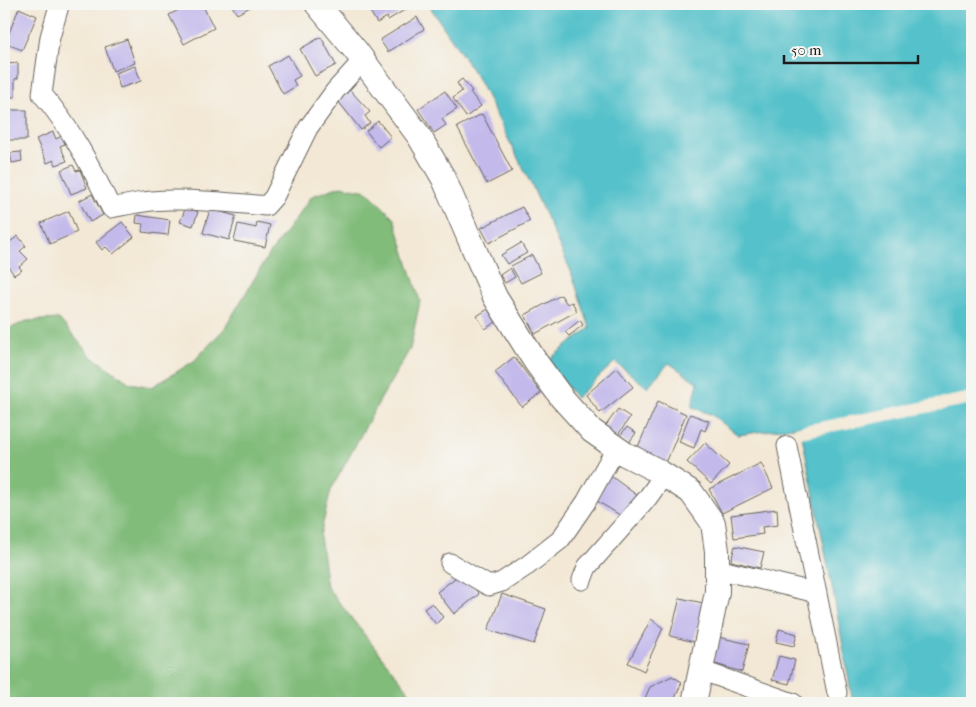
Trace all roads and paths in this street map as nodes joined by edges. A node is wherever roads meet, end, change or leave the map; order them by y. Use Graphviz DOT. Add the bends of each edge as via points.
graph roads {
  1 [pos="317,4"];
  2 [pos="59,6"];
  3 [pos="363,60"];
  4 [pos="787,446"];
  5 [pos="616,448"];
  6 [pos="664,475"];
  7 [pos="450,563"];
  8 [pos="717,569"];
  9 [pos="582,580"];
  10 [pos="817,593"];
  11 [pos="700,670"];
  12 [pos="837,692"];
  13 [pos="694,703"];
  14 [pos="793,703"];
  1 -- 3 [label="street"];
  2 -- 3 [label="street" via="50,37 42,94 84,155 111,208 168,200 266,206 274,197 308,128"];
  3 -- 5 [label="street" via="419,136 444,179 495,296 536,361 562,398 592,431"];
  4 -- 10 [label="street"];
  5 -- 6 [label="street"];
  5 -- 7 [label="street" via="560,540 528,565 502,582 489,586"];
  6 -- 8 [label="street" via="691,492 713,523"];
  6 -- 9 [label="street" via="586,567"];
  8 -- 10 [label="street"];
  8 -- 11 [label="street" via="717,592"];
  10 -- 12 [label="street"];
  11 -- 13 [label="street"];
  11 -- 14 [label="street"];
}
